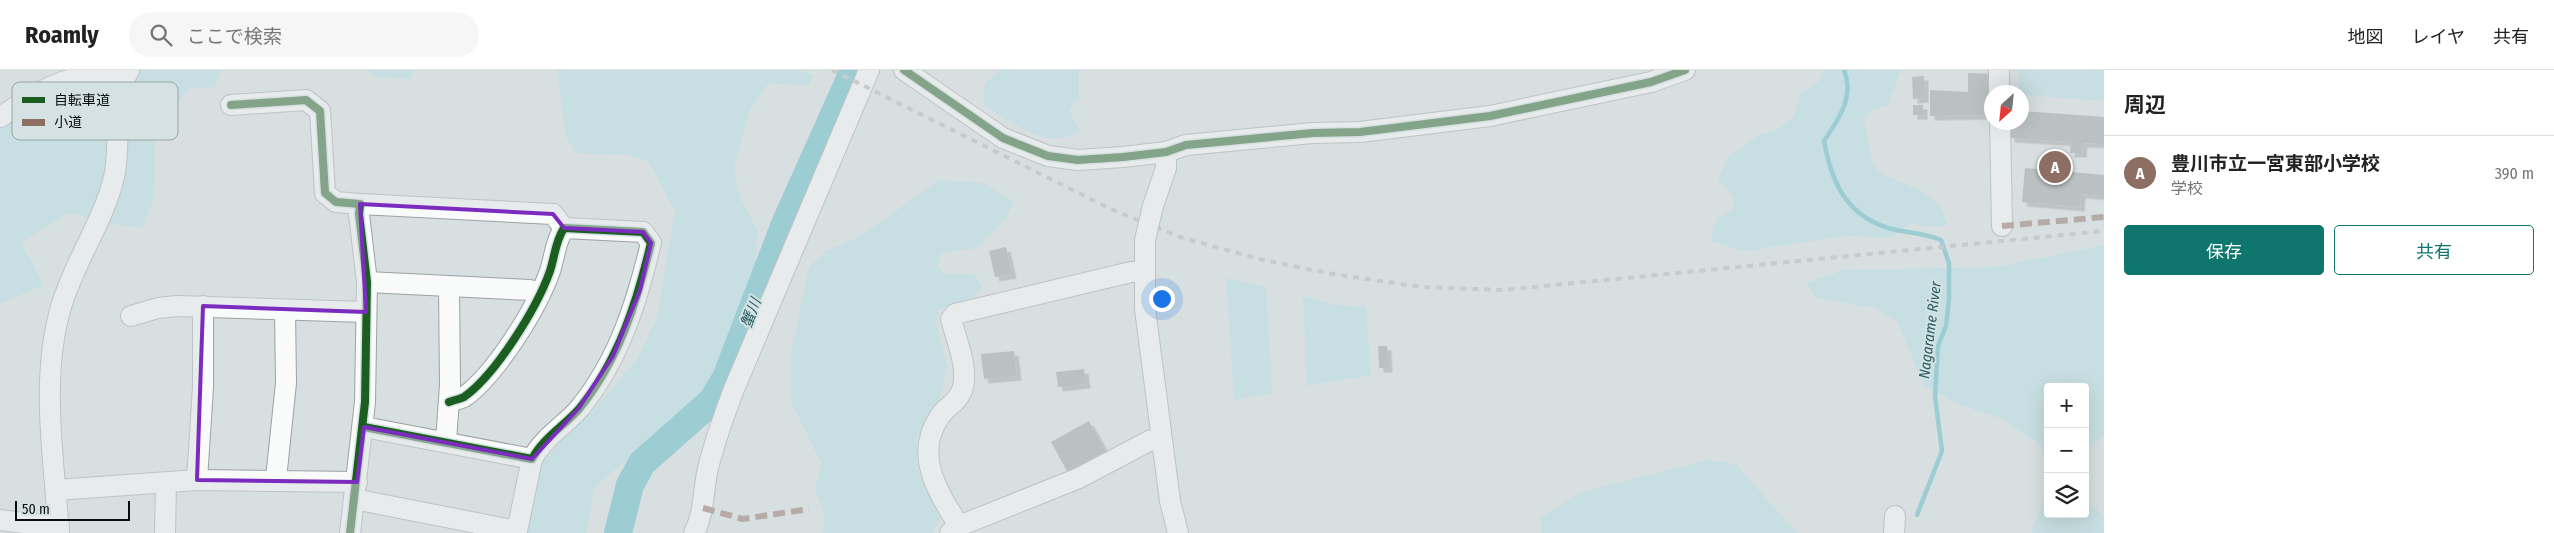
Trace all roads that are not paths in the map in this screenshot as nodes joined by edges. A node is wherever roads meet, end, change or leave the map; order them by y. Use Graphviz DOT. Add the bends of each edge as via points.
graph roads {
  1 [pos="868,70"];
  2 [pos="904,70"];
  3 [pos="1685,70"];
  4 [pos="1998,70"];
  5 [pos="126,74"];
  6 [pos="56,82"];
  7 [pos="1999,85"];
  8 [pos="232,105"];
  9 [pos="12,109"];
  10 [pos="0,117"];
  11 [pos="2000,130"];
  12 [pos="118,140"];
  13 [pos="1166,152"];
  14 [pos="360,204"];
  15 [pos="2002,226"];
  16 [pos="564,228"];
  17 [pos="1144,272"];
  18 [pos="367,282"];
  19 [pos="449,287"];
  20 [pos="540,293"];
  21 [pos="203,306"];
  22 [pos="284,310"];
  23 [pos="366,312"];
  24 [pos="131,316"];
  25 [pos="449,402"];
  26 [pos="364,427"];
  27 [pos="1160,438"];
  28 [pos="446,441"];
  29 [pos="532,459"];
  30 [pos="276,479"];
  31 [pos="197,480"];
  32 [pos="166,483"];
  33 [pos="56,490"];
  34 [pos="356,490"];
  35 [pos="0,520"];
  36 [pos="59,529"];
  37 [pos="955,530"];
  38 [pos="165,533"];
  39 [pos="350,533"];
  40 [pos="694,533"];
  41 [pos="1178,533"];
  1 -- 40 [label="street" via="734,389 718,433 707,474 703,508"];
  2 -- 13 [label="street" via="1002,138 1048,156 1078,160"];
  3 -- 13 [label="street" via="1651,82 1490,116 1360,132 1313,133 1186,145"];
  4 -- 7 [label="street"];
  5 -- 6 [label="street" via="79,75"];
  8 -- 14 [label="street" via="306,100 320,111 324,193 336,202"];
  9 -- 10 [label="street"];
  11 -- 15 [label="street"];
  12 -- 33 [label="street" via="117,161 110,190 71,278 54,337 49,379"];
  13 -- 17 [label="street, bridge" via="1166,168 1146,240"];
  14 -- 16 [label="street" via="553,214"];
  14 -- 18 [label="street"];
  16 -- 20 [label="street" via="557,239 550,271"];
  16 -- 29 [label="street" via="643,232 651,242 640,290 624,336 579,408 538,448"];
  17 -- 27 [label="street" via="1145,309"];
  17 -- 37 [label="street" via="1131,272 955,314 952,319 965,376 963,389 940,416 927,450 929,470"];
  18 -- 19 [label="street"];
  18 -- 23 [label="street"];
  19 -- 20 [label="street"];
  19 -- 25 [label="street"];
  20 -- 25 [label="street" via="526,321 491,370 463,397"];
  21 -- 22 [label="street"];
  21 -- 24 [label="street" via="158,308"];
  21 -- 31 [label="street" via="203,387"];
  22 -- 23 [label="street"];
  22 -- 30 [label="street" via="286,382"];
  23 -- 26 [label="street"];
  25 -- 28 [label="street"];
  26 -- 28 [label="street"];
  26 -- 34 [label="street"];
  27 -- 37 [label="street" via="1079,478"];
  27 -- 41 [label="street"];
  28 -- 29 [label="street"];
  29 -- 34 [label="street" via="517,531"];
  30 -- 31 [label="street"];
  30 -- 34 [label="street"];
  31 -- 32 [label="street"];
  32 -- 33 [label="street"];
  32 -- 38 [label="street"];
  33 -- 36 [label="street"];
  34 -- 39 [label="street"];
  35 -- 36 [label="street"];
}
